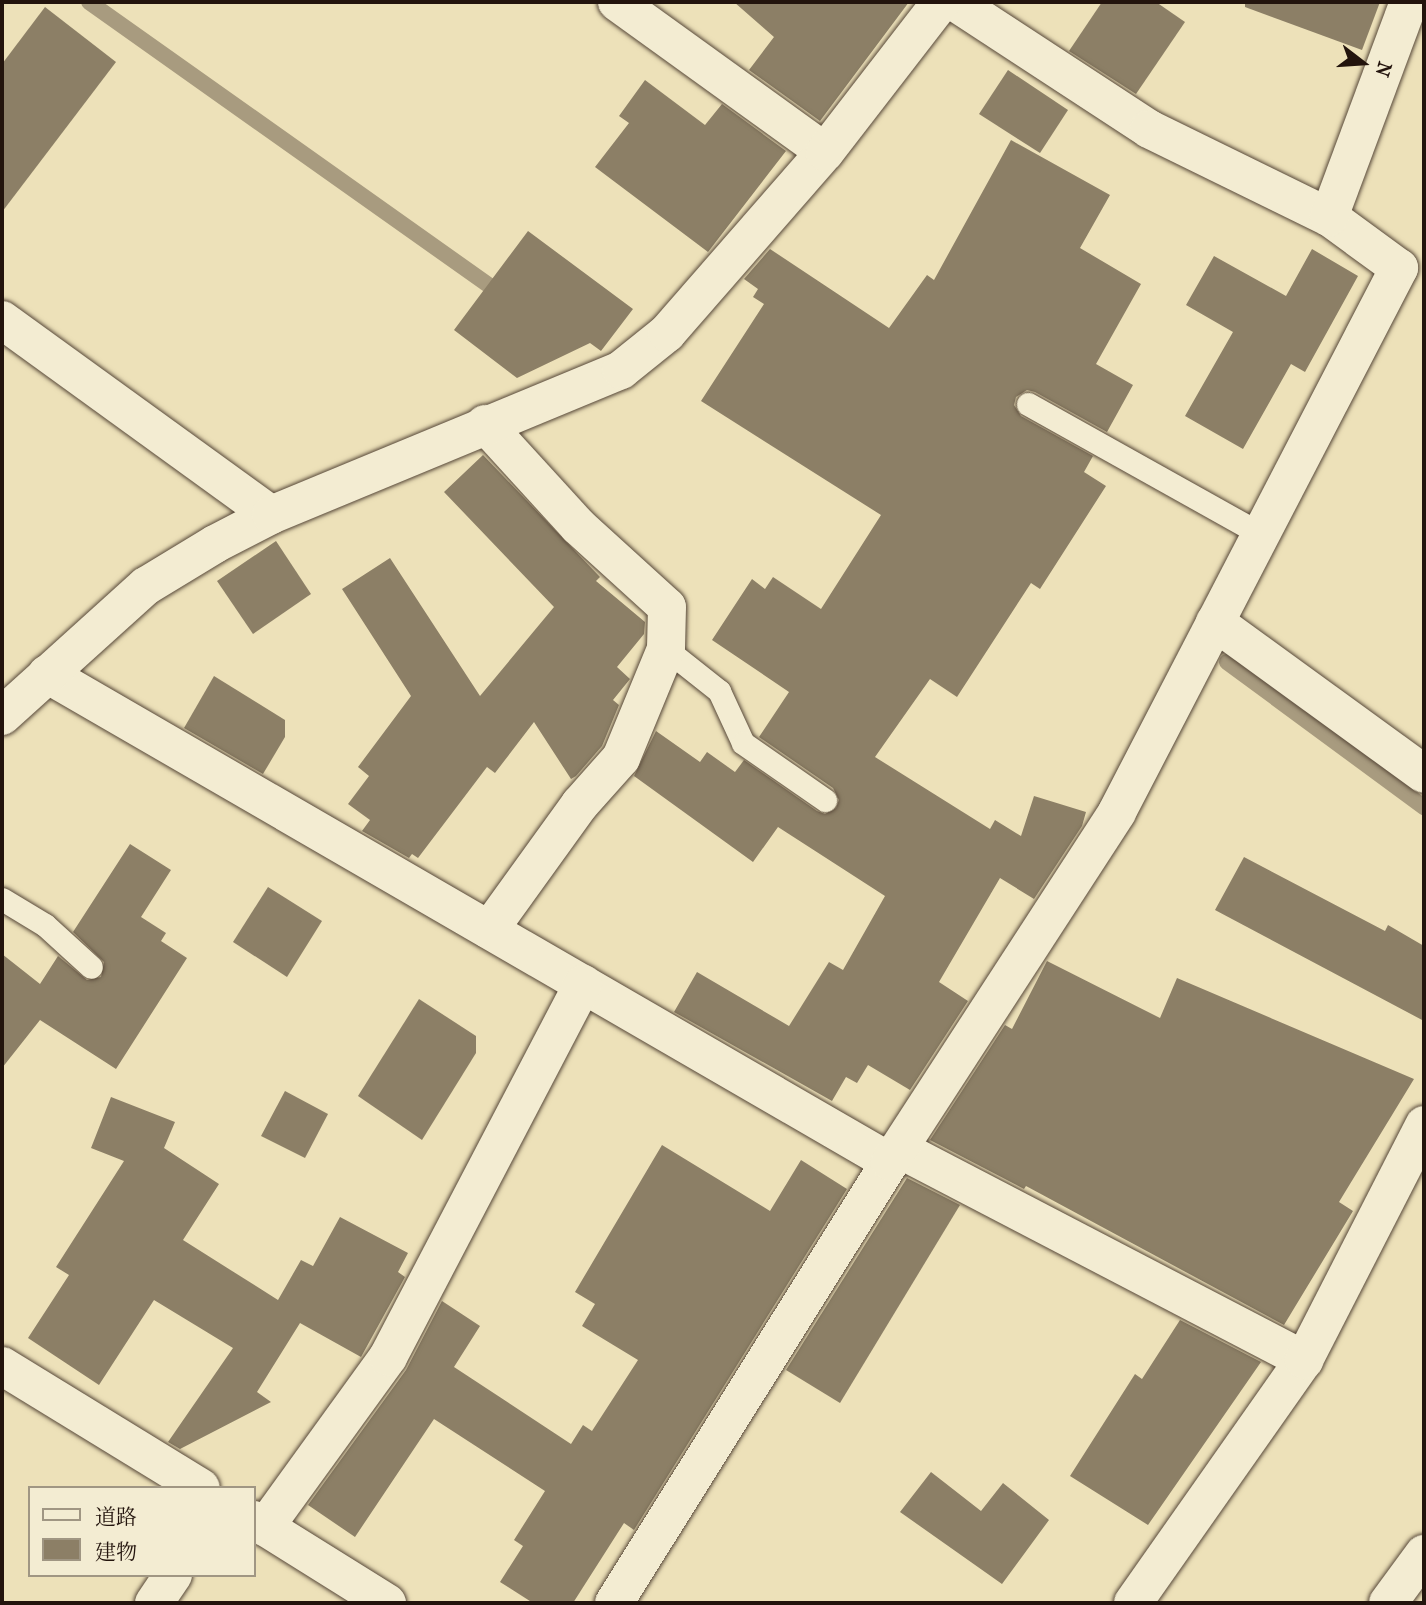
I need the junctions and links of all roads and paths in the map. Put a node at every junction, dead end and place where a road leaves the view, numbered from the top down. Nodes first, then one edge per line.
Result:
1 (617, 2) edge
2 (941, 2) edge
3 (955, 2) edge
4 (1409, 2) edge
5 (825, 152) junction
6 (1329, 218) junction
7 (1412, 277) edge
8 (2, 320) edge
9 (1027, 404) dead end
10 (485, 424) junction
11 (271, 515) junction
12 (1261, 534) junction
13 (1216, 622) junction
14 (666, 649) junction
15 (47, 674) junction
16 (2, 716) edge
17 (1424, 774) edge
18 (825, 800) dead end
19 (2, 899) edge
20 (489, 930) junction
21 (91, 967) dead end
22 (583, 984) junction
23 (1424, 1125) edge
24 (895, 1156) junction
25 (1304, 1360) junction
26 (2, 1366) edge
27 (198, 1486) edge
28 (259, 1524) edge
29 (1424, 1554) edge
30 (172, 1577) edge
31 (154, 1603) edge
32 (387, 1603) edge
33 (614, 1603) edge
34 (1133, 1603) edge
35 (1388, 1603) edge

1 - 5 street
2 - 5 street
3 - 6 street
4 - 6 street
5 - 10 street
6 - 7 street
7 - 12 street
8 - 11 street
9 - 12 lane
10 - 11 street
10 - 14 street
11 - 15 street
12 - 13 street
13 - 17 street
13 - 24 street
14 - 18 lane
14 - 20 street
15 - 16 street
15 - 20 street
19 - 21 lane
20 - 22 street
22 - 24 street
22 - 28 street
23 - 25 street
24 - 25 street
24 - 33 street
25 - 34 street
26 - 27 street
28 - 32 street
29 - 35 street
30 - 31 street

